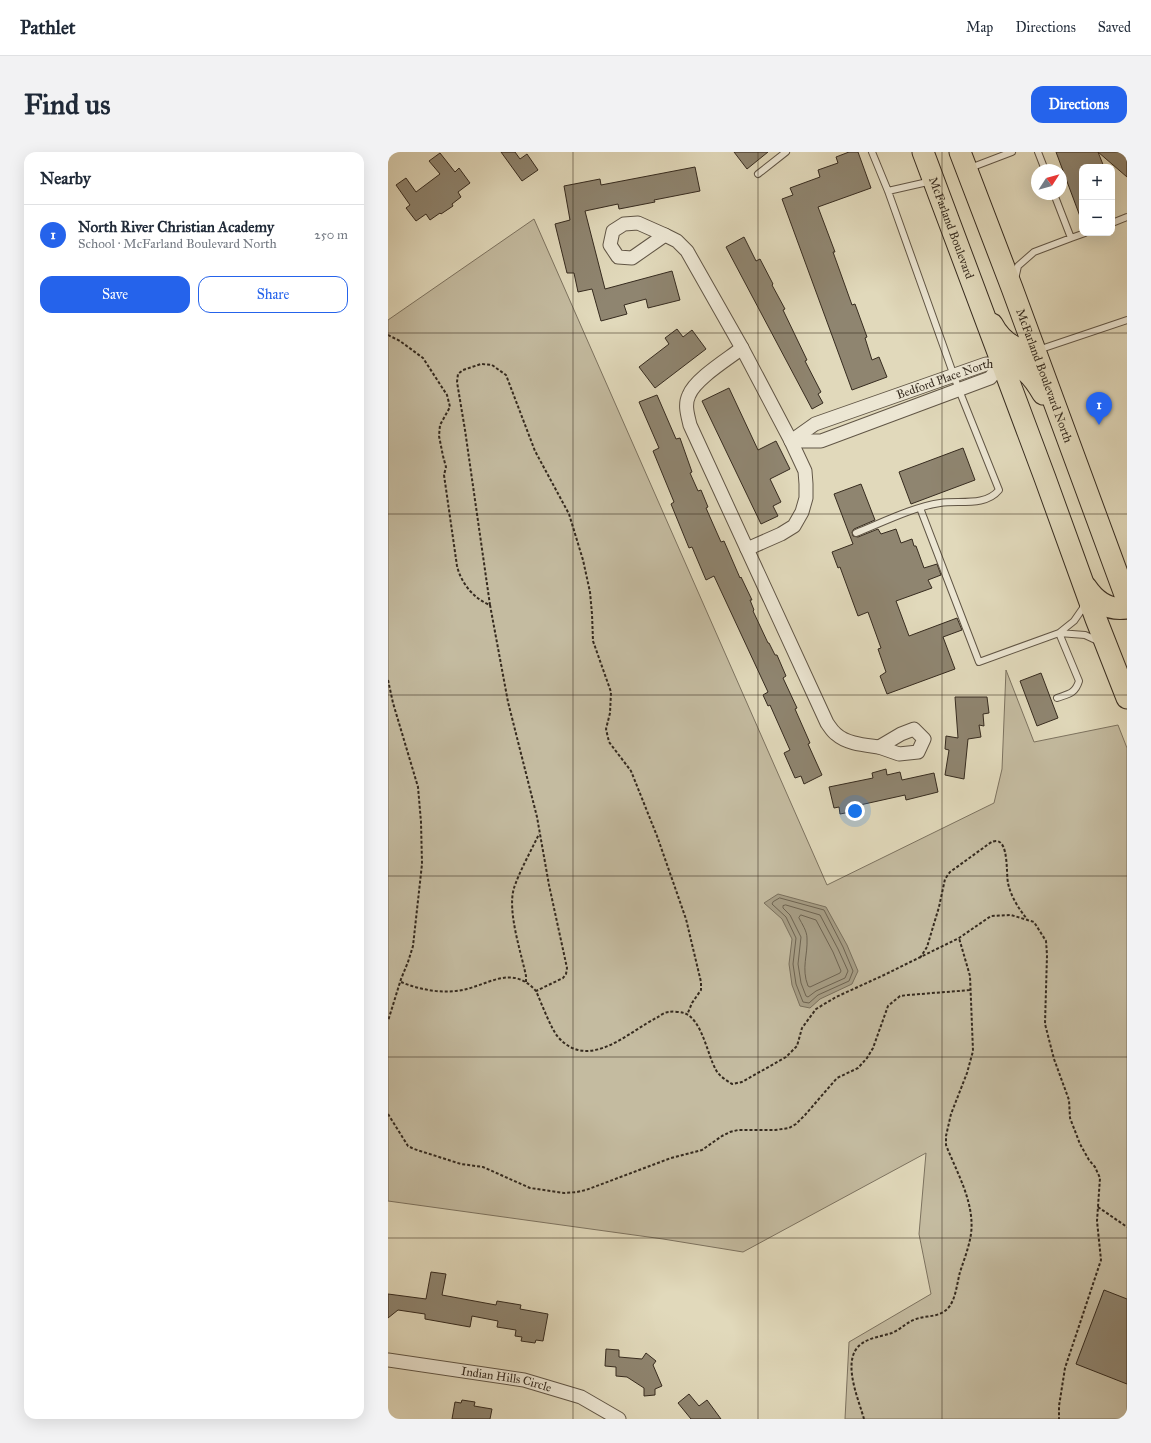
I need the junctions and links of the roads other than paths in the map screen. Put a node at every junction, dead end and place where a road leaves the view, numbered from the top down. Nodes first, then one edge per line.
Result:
1 (786, 152) edge
2 (872, 152) edge
3 (922, 152) edge
4 (1012, 152) edge
5 (1038, 152) edge
6 (963, 161) edge
7 (1043, 164) edge
8 (758, 174) dead end
9 (934, 181) junction
10 (888, 191) junction
11 (1056, 200) edge
12 (1127, 217) edge
13 (1115, 222) edge
14 (665, 235) dead end
15 (1079, 235) edge
16 (1071, 238) junction
17 (1012, 288) junction
18 (980, 305) junction
19 (1127, 320) edge
20 (742, 348) junction
21 (1034, 351) junction
22 (1002, 364) junction
23 (954, 376) junction
24 (959, 390) junction
25 (1062, 425) junction
26 (791, 441) junction
27 (920, 508) junction
28 (856, 532) dead end
29 (747, 549) junction
30 (1082, 580) junction
31 (1127, 600) edge
32 (1127, 608) edge
33 (1059, 633) junction
34 (1106, 645) junction
35 (1057, 698) dead end
36 (1127, 698) edge
37 (879, 747) dead end
38 (388, 1360) edge
39 (619, 1419) edge

1 - 8 lane
2 - 10 lane
3 - 9 highway, McFarland Boulevard
4 - 6 lane
5 - 7 lane
6 - 17 highway, McFarland Boulevard North
9 - 10 lane
9 - 18 highway, McFarland Boulevard
10 - 23 lane
11 - 16 lane
12 - 13 lane
14 - 20 street
15 - 16 lane
16 - 17 lane
17 - 21 highway, McFarland Boulevard North
18 - 21 highway
18 - 22 highway
19 - 21 lane
20 - 26 street
20 - 29 street
21 - 25 highway, McFarland Boulevard North
22 - 23 street, Bedford Place North
22 - 24 street, Bedford Place North
22 - 25 highway
22 - 30 highway
23 - 24 lane
23 - 26 street, Bedford Place North
24 - 26 street, Bedford Place North
24 - 27 lane
25 - 31 highway, McFarland Boulevard North
26 - 29 street
27 - 28 lane
27 - 33 lane
29 - 37 street
30 - 32 highway
30 - 33 lane
30 - 34 highway
33 - 34 lane
33 - 35 lane
34 - 36 highway
38 - 39 street, Indian Hills Circle

